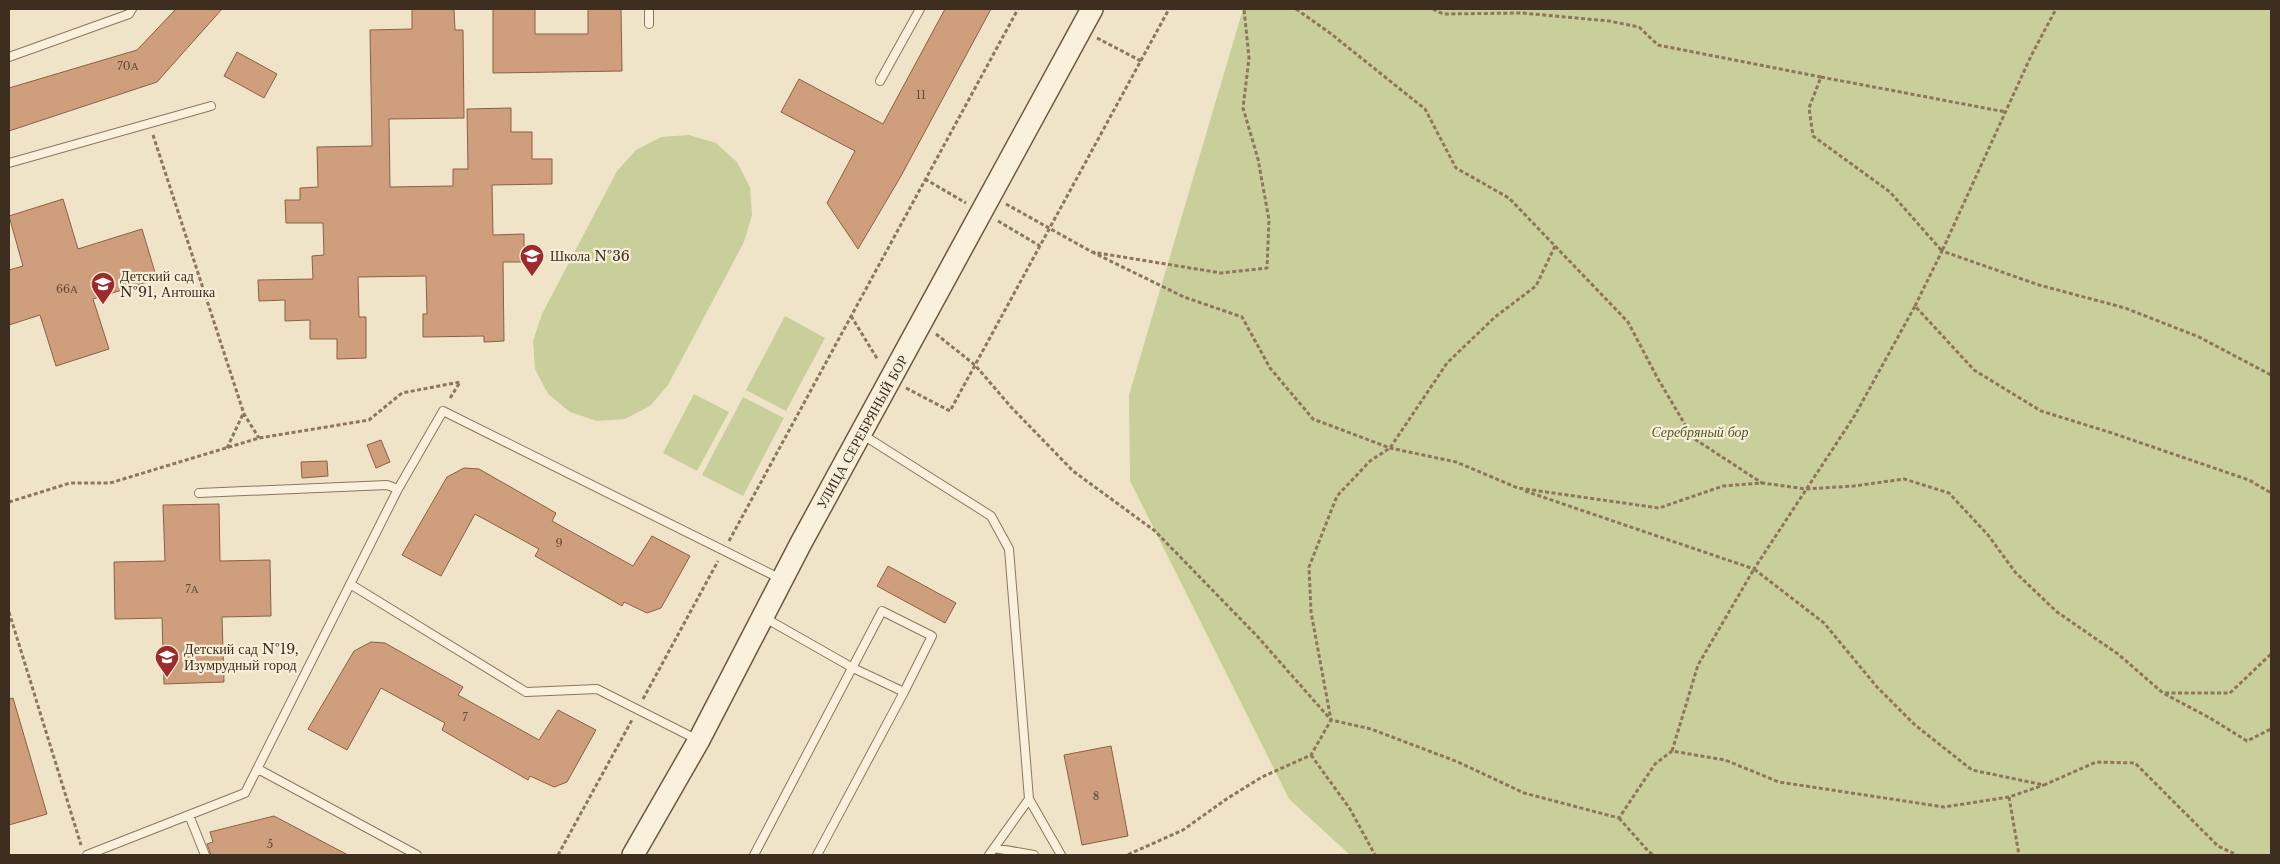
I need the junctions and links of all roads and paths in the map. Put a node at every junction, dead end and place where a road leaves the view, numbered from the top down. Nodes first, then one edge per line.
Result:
1 (132, 9) edge
2 (649, 9) edge
3 (920, 9) edge
4 (1018, 9) edge
5 (1091, 9) edge
6 (1169, 9) edge
7 (1244, 9) edge
8 (1296, 9) edge
9 (1433, 9) edge
10 (2056, 9) edge
11 (649, 24) dead end
12 (1081, 30) junction
13 (9, 57) edge
14 (1141, 61) junction
15 (1820, 77) junction
16 (880, 81) dead end
17 (211, 106) dead end
18 (2006, 112) junction
19 (149, 123) junction
20 (9, 163) edge
21 (991, 196) junction
22 (1049, 229) junction
23 (1555, 246) junction
24 (1942, 251) junction
25 (1092, 252) junction
26 (1915, 306) junction
27 (851, 316) junction
28 (921, 323) junction
29 (975, 365) junction
30 (2271, 375) edge
31 (890, 380) junction
32 (443, 411) junction
33 (244, 414) junction
34 (861, 434) junction
35 (259, 438) junction
36 (227, 448) junction
37 (1390, 448) junction
38 (1763, 483) junction
39 (1518, 488) junction
40 (398, 489) junction
41 (1806, 489) junction
42 (199, 493) dead end
43 (2271, 493) edge
44 (9, 502) edge
45 (724, 551) junction
46 (1754, 569) junction
47 (783, 580) junction
48 (350, 584) junction
49 (9, 612) edge
50 (763, 617) junction
51 (2271, 654) edge
52 (854, 668) junction
53 (904, 692) junction
54 (2163, 693) junction
55 (638, 709) junction
56 (1331, 720) junction
57 (2271, 729) edge
58 (699, 740) junction
59 (1672, 751) junction
60 (1311, 755) junction
61 (258, 769) junction
62 (2044, 785) junction
63 (2008, 797) junction
64 (1028, 799) junction
65 (189, 815) junction
66 (1619, 818) junction
67 (82, 846) dead end
68 (992, 852) edge
69 (87, 855) edge
70 (204, 855) edge
71 (417, 855) edge
72 (558, 855) edge
73 (633, 855) edge
74 (754, 855) edge
75 (817, 855) edge
76 (1034, 855) edge
77 (1060, 855) edge
78 (1127, 855) edge
79 (1375, 855) edge
80 (1654, 855) edge
81 (2019, 855) edge
82 (2237, 855) edge

1 - 13 lane
2 - 11 lane
3 - 16 lane
4 - 27 path
5 - 12 street, УЛИЦА СЕРЕБРЯНЫЙ БОР
6 - 14 path
7 - 25 path
8 - 23 path
9 - 15 path
10 - 18 path
12 - 14 path
12 - 21 street, УЛИЦА СЕРЕБРЯНЫЙ БОР
14 - 22 path
15 - 18 path
15 - 24 path
17 - 19 lane
18 - 24 path
19 - 20 lane
19 - 33 path
21 - 22 path
21 - 28 street, УЛИЦА СЕРЕБРЯНЫЙ БОР
22 - 25 path
22 - 29 path
23 - 37 path
23 - 38 path
24 - 26 path
24 - 30 path
25 - 37 path
26 - 41 path
26 - 43 path
27 - 31 path
27 - 45 path
28 - 29 path
28 - 31 street, УЛИЦА СЕРЕБРЯНЫЙ БОР
29 - 31 path
29 - 56 path
31 - 34 street, УЛИЦА СЕРЕБРЯНЫЙ БОР
32 - 35 path
32 - 40 lane
32 - 45 lane
33 - 35 path
33 - 36 path
34 - 47 street, УЛИЦА СЕРЕБРЯНЫЙ БОР
34 - 64 lane
35 - 36 path
36 - 44 path
37 - 39 path
37 - 56 path
38 - 39 path
38 - 41 path
39 - 46 path
40 - 42 lane
40 - 48 lane
41 - 46 path
41 - 54 path
45 - 47 lane
45 - 55 path
46 - 59 path
46 - 62 path
47 - 50 street, УЛИЦА СЕРЕБРЯНЫЙ БОР
48 - 55 lane
48 - 61 lane
49 - 67 path
50 - 52 lane
50 - 58 street, УЛИЦА СЕРЕБРЯНЫЙ БОР
51 - 54 path
52 - 53 lane
52 - 53 lane
52 - 74 lane
53 - 75 lane
54 - 57 path
55 - 58 lane
55 - 72 path
56 - 60 path
56 - 66 path
58 - 73 street, УЛИЦА СЕРЕБРЯНЫЙ БОР
59 - 63 path
59 - 66 path
60 - 78 path
60 - 79 path
61 - 65 lane
61 - 71 lane
62 - 63 path
62 - 82 path
63 - 81 path
64 - 68 lane
64 - 77 lane
65 - 69 lane
65 - 70 lane
66 - 80 path
68 - 76 lane

